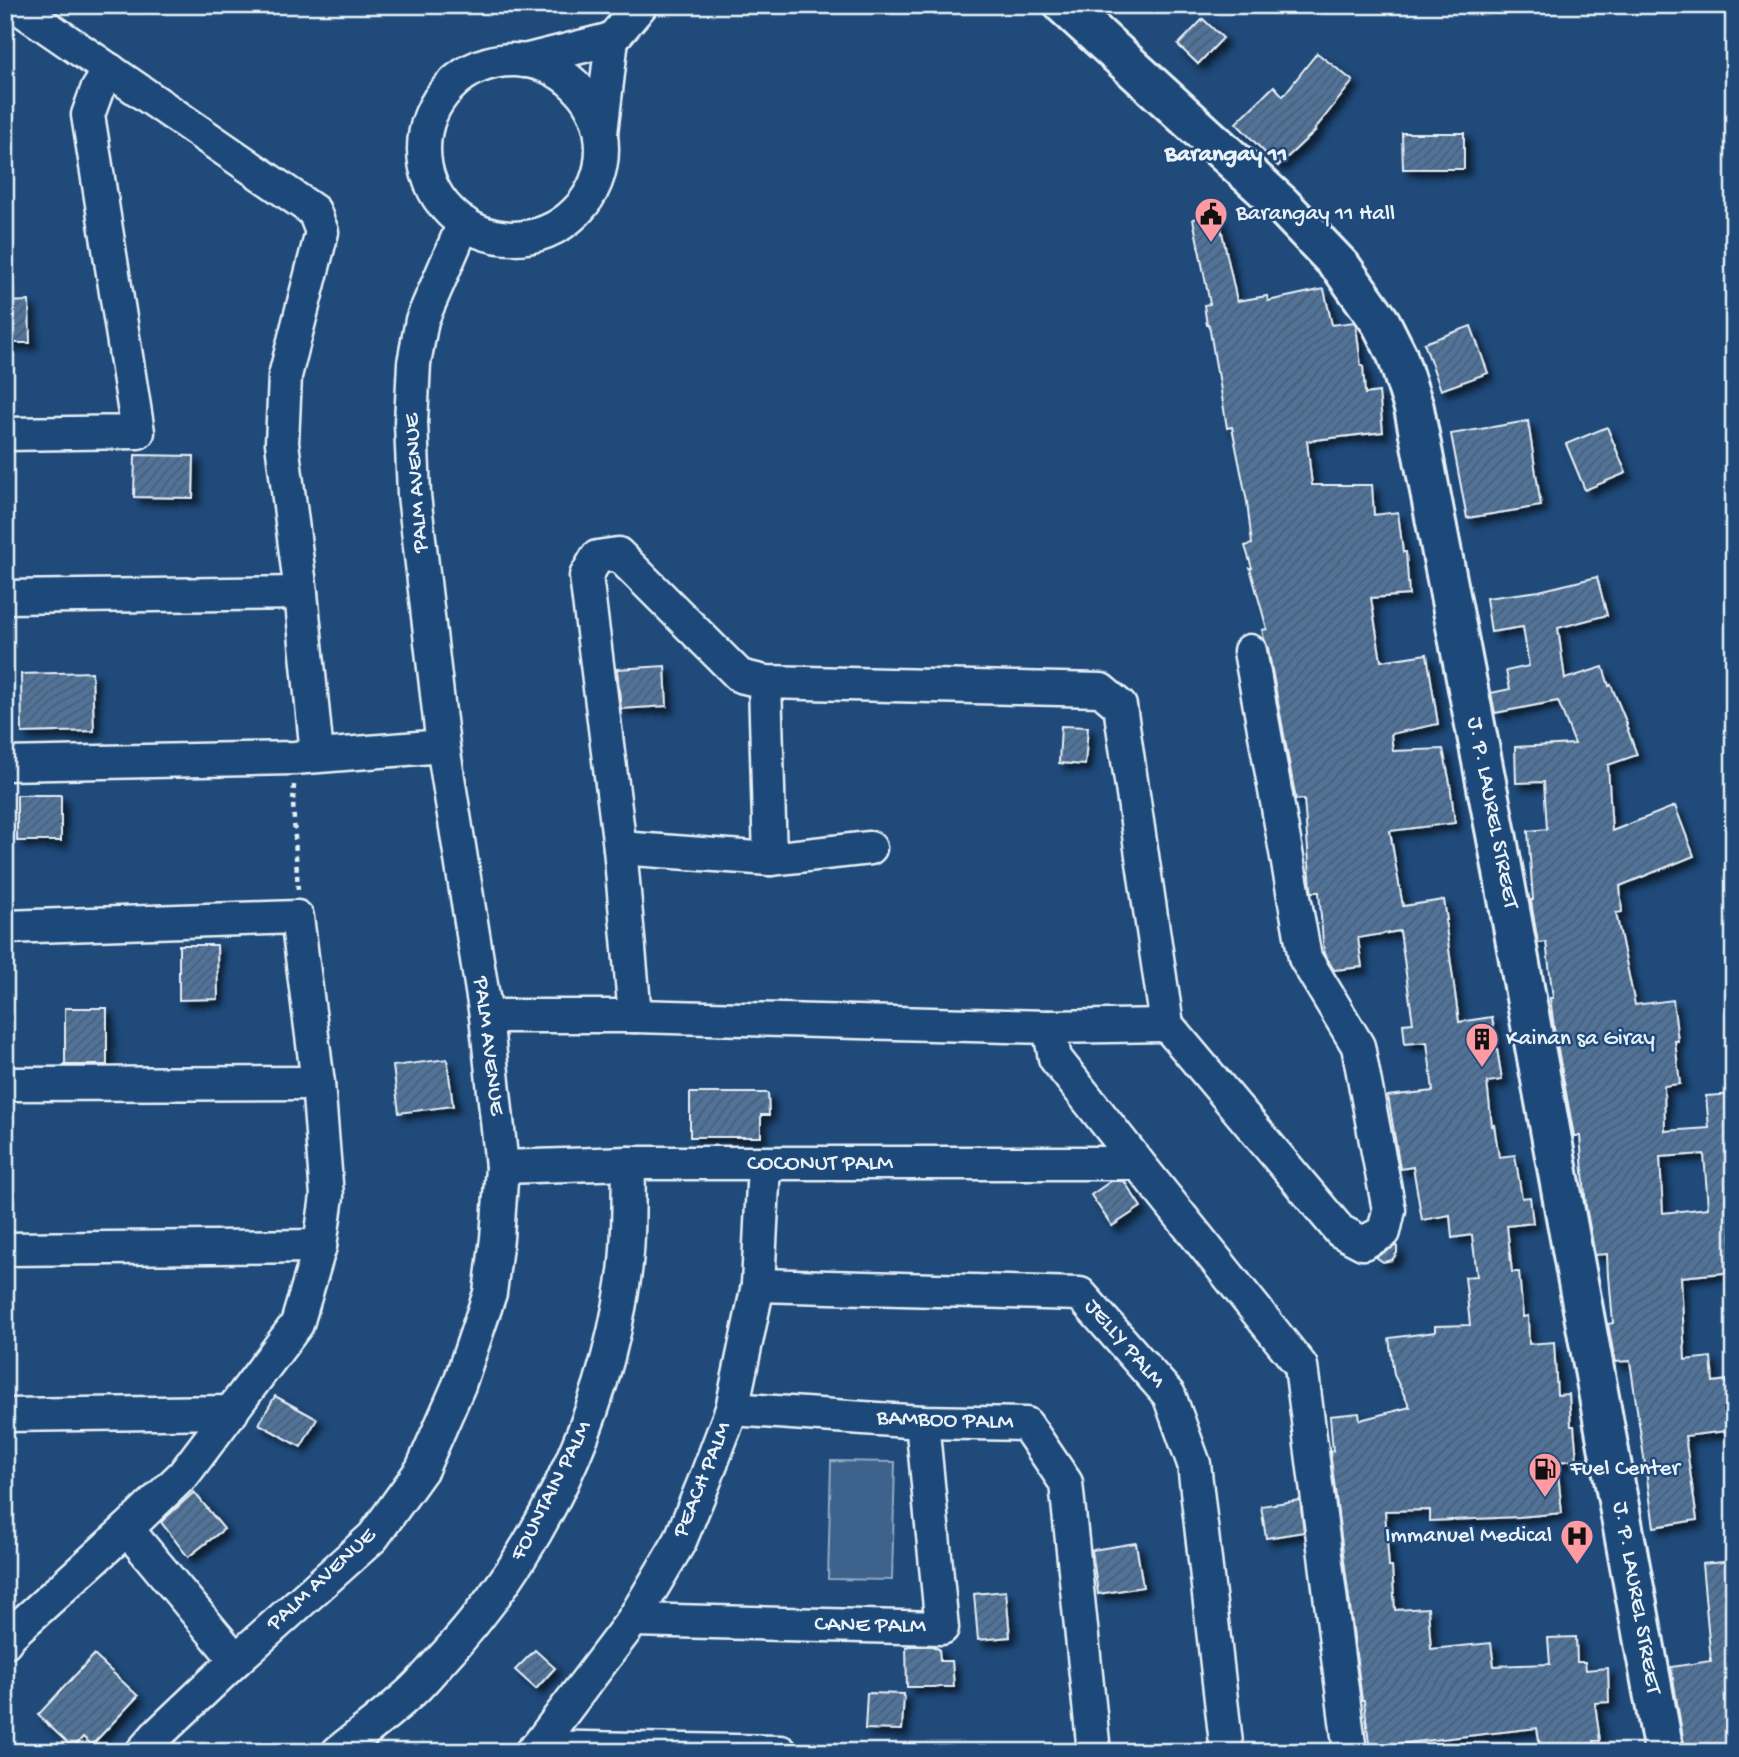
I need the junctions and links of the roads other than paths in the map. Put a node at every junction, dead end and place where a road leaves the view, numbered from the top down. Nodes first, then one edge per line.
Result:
1 (15, 5) edge
2 (640, 5) edge
3 (1064, 5) edge
4 (612, 39) junction
5 (524, 61) junction
6 (110, 70) junction
7 (601, 138) junction
8 (464, 223) junction
9 (5, 434) edge
10 (301, 593) junction
11 (5, 597) edge
12 (1250, 651) dead end
13 (765, 682) junction
14 (443, 746) junction
15 (306, 757) junction
16 (5, 764) edge
17 (620, 848) junction
18 (870, 848) dead end
19 (770, 859) junction
20 (5, 927) edge
21 (486, 1016) junction
22 (635, 1016) junction
23 (1167, 1025) junction
24 (1049, 1027) junction
25 (318, 1083) junction
26 (5, 1084) edge
27 (629, 1163) junction
28 (1138, 1163) junction
29 (764, 1164) junction
30 (502, 1167) junction
31 (320, 1246) junction
32 (5, 1249) edge
33 (758, 1285) junction
34 (732, 1409) junction
35 (232, 1412) junction
36 (5, 1415) edge
37 (922, 1422) junction
38 (127, 1529) junction
39 (633, 1620) junction
40 (7, 1636) edge
41 (236, 1660) junction
42 (157, 1746) edge
43 (534, 1749) edge
44 (338, 1752) edge
45 (781, 1752) edge
46 (1094, 1752) edge
47 (1227, 1752) edge
48 (1350, 1752) edge
49 (1664, 1752) edge

1 - 6 street
2 - 4 street
3 - 49 main road, J. P. LAUREL STREET
4 - 5 street
4 - 7 street
5 - 7 street
5 - 8 street
6 - 9 street
6 - 10 street
7 - 8 street
8 - 14 street, PALM AVENUE
10 - 11 street
10 - 15 street
12 - 23 street
13 - 17 street
13 - 19 street
13 - 23 street
14 - 15 street
14 - 21 street, PALM AVENUE
15 - 16 street
17 - 19 street
17 - 22 street
18 - 19 street
20 - 25 street
21 - 22 street
21 - 30 street, PALM AVENUE
22 - 24 street
23 - 24 street
24 - 28 street
25 - 26 street
25 - 31 street
27 - 29 street, COCONUT PALM
27 - 30 street, COCONUT PALM
27 - 44 street, FOUNTAIN PALM
28 - 29 street, COCONUT PALM
28 - 48 street
29 - 33 street, PEACH PALM
30 - 41 street, PALM AVENUE
31 - 32 street
31 - 35 street
33 - 34 street, PEACH PALM
33 - 47 street, JELLY PALM
34 - 37 street, BAMBOO PALM
34 - 39 street, PEACH PALM
35 - 36 street
35 - 38 street
37 - 39 street, CANE PALM
37 - 46 street, BAMBOO PALM
38 - 40 street
38 - 41 street
39 - 43 street, PEACH PALM
41 - 42 street, PALM AVENUE
43 - 45 street

